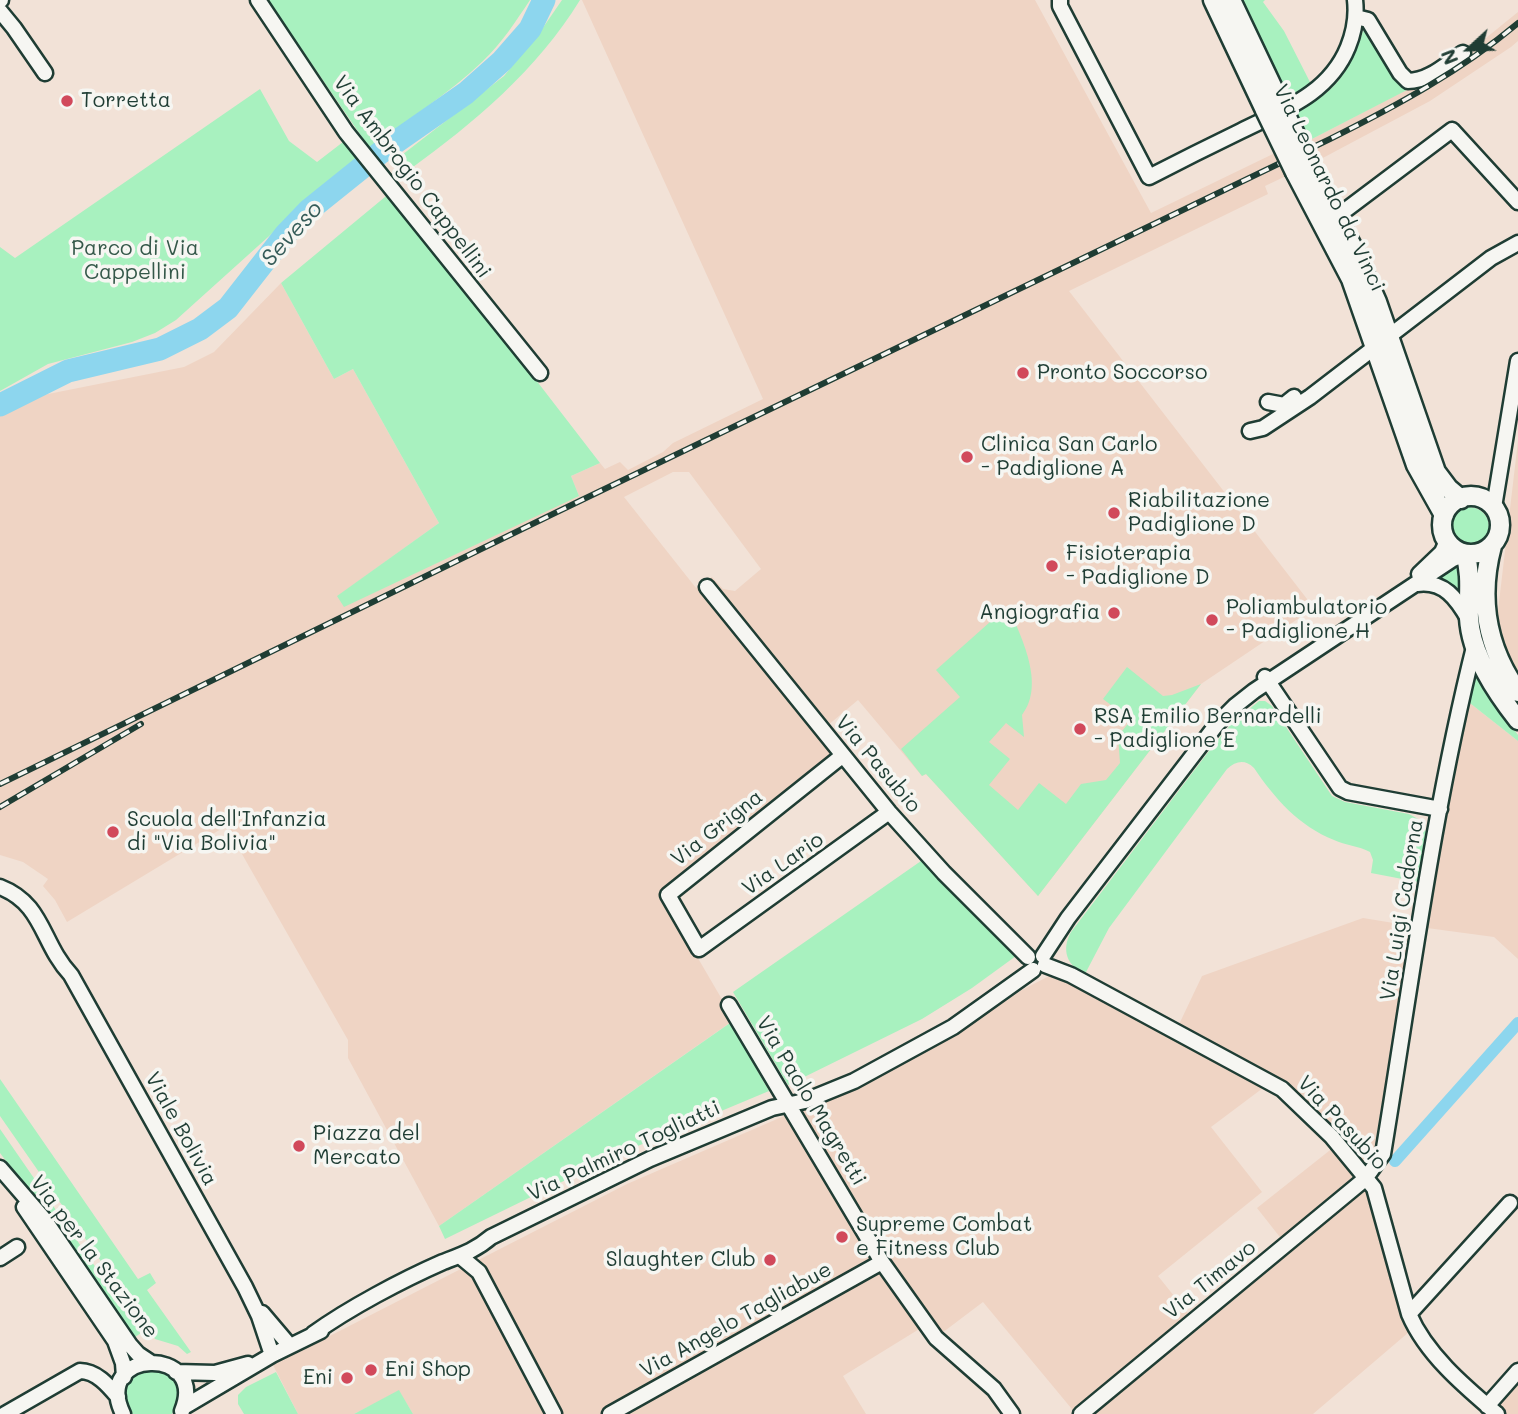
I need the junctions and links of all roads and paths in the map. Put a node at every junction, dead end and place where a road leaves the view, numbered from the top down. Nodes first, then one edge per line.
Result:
1 (258, 0) edge
2 (1060, 0) edge
3 (1213, 0) edge
4 (1231, 0) edge
5 (1355, 0) edge
6 (0, 11) edge
7 (1356, 17) junction
8 (1463, 53) dead end
9 (44, 73) dead end
10 (1268, 111) junction
11 (1518, 202) edge
12 (1348, 209) dead end
13 (1518, 243) edge
14 (1383, 341) junction
15 (1360, 360) junction
16 (1518, 361) edge
17 (540, 373) dead end
18 (1268, 402) dead end
19 (1250, 431) dead end
20 (1461, 499) junction
21 (1494, 507) junction
22 (1444, 515) junction
23 (1447, 541) junction
24 (1492, 546) junction
25 (1465, 554) junction
26 (1415, 585) junction
27 (707, 586) dead end
28 (1469, 620) junction
29 (1475, 643) junction
30 (1266, 679) junction
31 (1518, 692) edge
32 (1518, 720) edge
33 (842, 756) junction
34 (1440, 809) junction
35 (890, 812) junction
36 (0, 887) edge
37 (699, 949) joint
38 (1036, 961) junction
39 (729, 1005) dead end
40 (788, 1104) junction
41 (3, 1172) edge
42 (1366, 1179) junction
43 (1510, 1203) dead end
44 (481, 1246) junction
45 (17, 1247) dead end
46 (461, 1257) junction
47 (0, 1258) edge
48 (882, 1262) junction
49 (480, 1272) junction
50 (254, 1304) junction
51 (1409, 1314) junction
52 (290, 1346) junction
53 (272, 1355) junction
54 (150, 1362) junction
55 (176, 1371) junction
56 (1518, 1371) edge
57 (124, 1377) junction
58 (118, 1397) junction
59 (183, 1410) edge
60 (1492, 1410) edge
61 (5, 1414) edge
62 (123, 1414) edge
63 (554, 1414) edge
64 (610, 1414) edge
65 (1012, 1414) edge
66 (1081, 1414) edge

1 - 17 street, Via Ambrogio Cappellini
2 - 10 street, Via Leonardo da Vinci
3 - 10 main road, Via Leonardo da Vinci
4 - 10 main road, Via Leonardo da Vinci
5 - 7 street
6 - 9 street
7 - 8 street
7 - 10 street
10 - 14 main road, Via Leonardo da Vinci, bridge
11 - 12 street
13 - 14 street
14 - 15 street
14 - 20 main road, Via Leonardo da Vinci
14 - 22 main road, Via Leonardo da Vinci
15 - 18 street
15 - 19 street
16 - 21 street
20 - 21 main road
20 - 22 main road
21 - 24 main road
22 - 23 main road
23 - 25 main road
23 - 30 street
24 - 25 main road
24 - 31 main road
25 - 26 street
25 - 28 main road
26 - 28 street
26 - 30 street
27 - 33 street, Via Pasubio
28 - 29 main road
29 - 32 main road
29 - 34 street, Via Luigi Cadorna
30 - 34 street
30 - 38 street
33 - 35 street, Via Pasubio
33 - 37 street, Via Grigna
34 - 42 street, Via Luigi Cadorna
35 - 37 street, Via Lario
35 - 38 street, Via Pasubio
36 - 50 street, Viale Bolivia
38 - 40 street, Via Palmiro Togliatti
38 - 42 street, Via Pasubio
39 - 40 street, Via Paolo Magretti
40 - 44 street, Via Palmiro Togliatti
40 - 48 street, Via Paolo Magretti
41 - 54 street, Via per la Stazione
41 - 57 street, Via per la Stazione
42 - 51 street, Via Pasubio
42 - 66 street, Via Timavo
43 - 51 street
44 - 46 street, Via Palmiro Togliatti
44 - 49 street
45 - 47 street
46 - 49 street
46 - 52 street, Via Palmiro Togliatti
48 - 64 street, Via Angelo Tagliabue
48 - 65 street, Via Paolo Magretti
49 - 63 street
50 - 52 street, Viale Bolivia
50 - 53 street, Viale Bolivia
51 - 60 street, Via Pasubio
52 - 53 street, Via Palmiro Togliatti
53 - 55 street, Via Palmiro Togliatti
53 - 59 street, Via Palmiro Togliatti
54 - 55 street, Via Palmiro Togliatti
54 - 57 street
55 - 59 street
56 - 60 street
57 - 58 street
58 - 61 street
58 - 62 street

